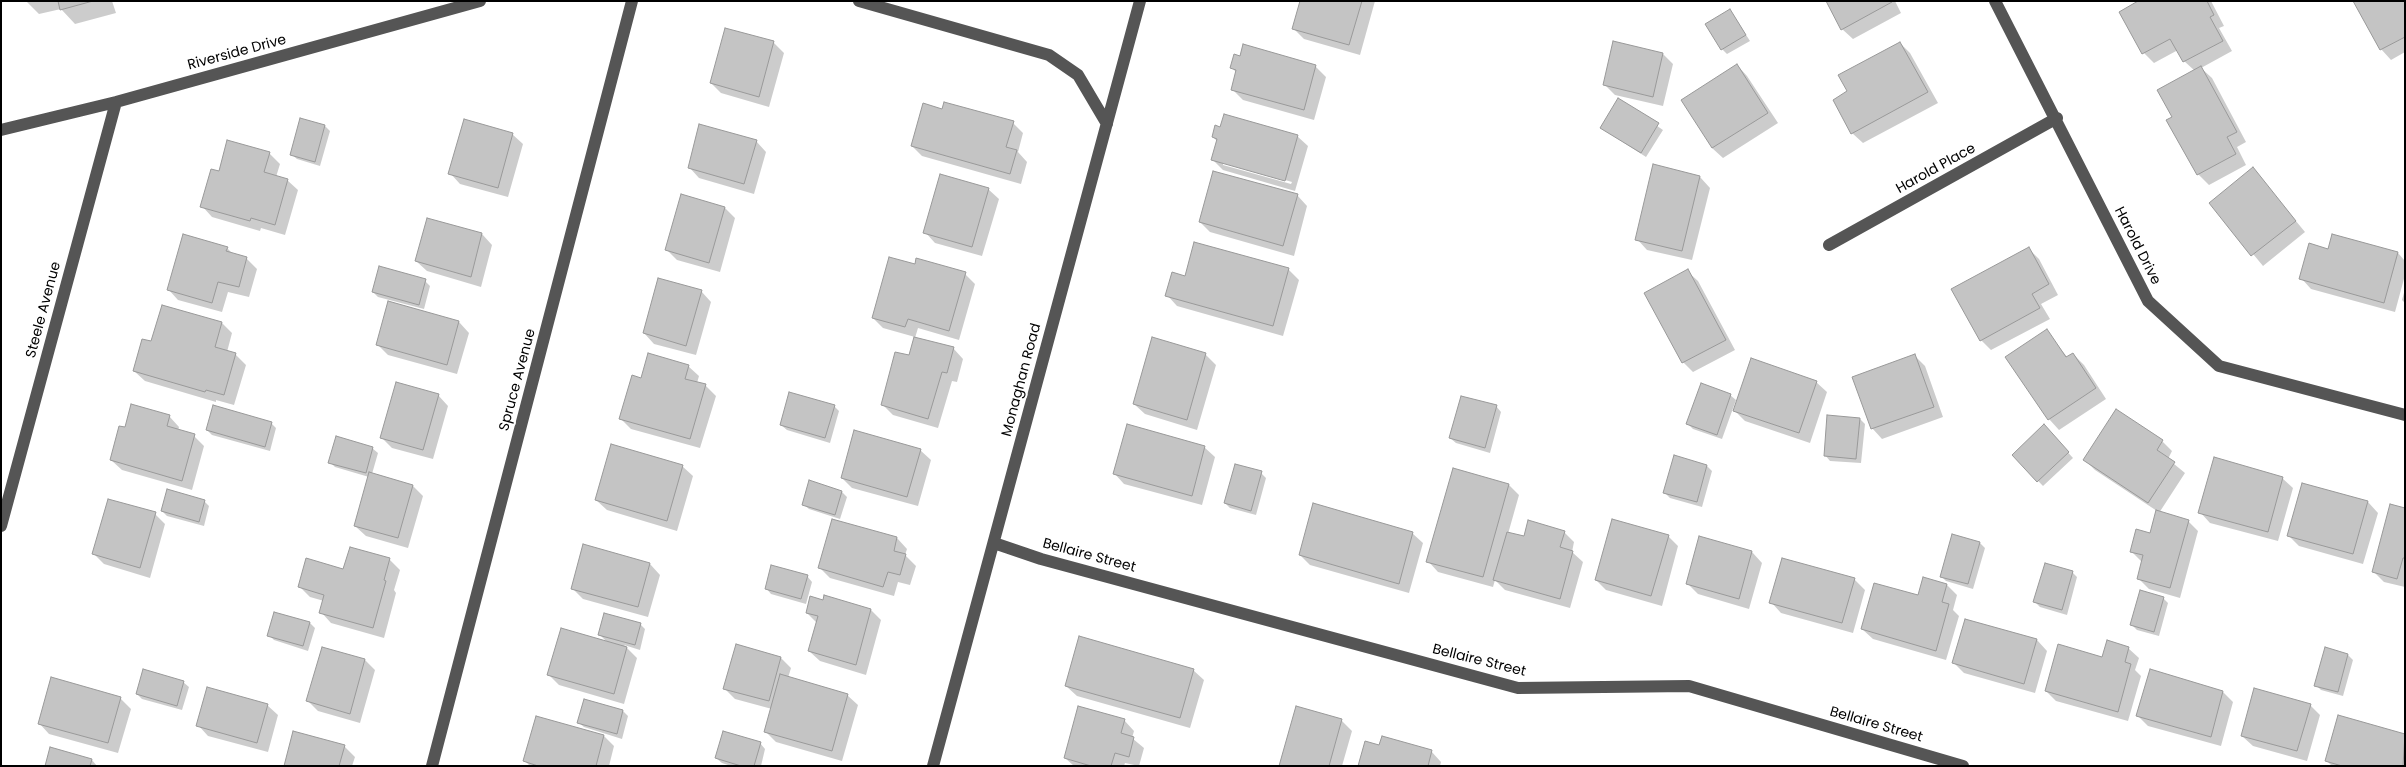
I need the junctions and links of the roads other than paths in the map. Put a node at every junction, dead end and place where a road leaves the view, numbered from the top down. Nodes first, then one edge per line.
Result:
1 (480, 1) edge
2 (632, 1) edge
3 (859, 1) edge
4 (1140, 1) edge
5 (1995, 1) edge
6 (116, 102) junction
7 (2057, 118) junction
8 (1106, 124) junction
9 (1, 130) edge
10 (1829, 245) dead end
11 (2405, 415) edge
12 (1, 526) edge
13 (994, 543) junction
14 (432, 766) edge
15 (933, 766) edge
16 (1963, 766) edge

1 - 6 street, Riverside Drive
2 - 14 street, Spruce Avenue
3 - 8 street
4 - 8 street, Monaghan Road
5 - 7 street, Harold Drive
6 - 9 street, Riverside Drive
6 - 12 street, Steele Avenue
7 - 10 street, Harold Place
7 - 11 street, Harold Drive
8 - 13 street, Monaghan Road
13 - 15 street, Monaghan Road
13 - 16 street, Bellaire Street

